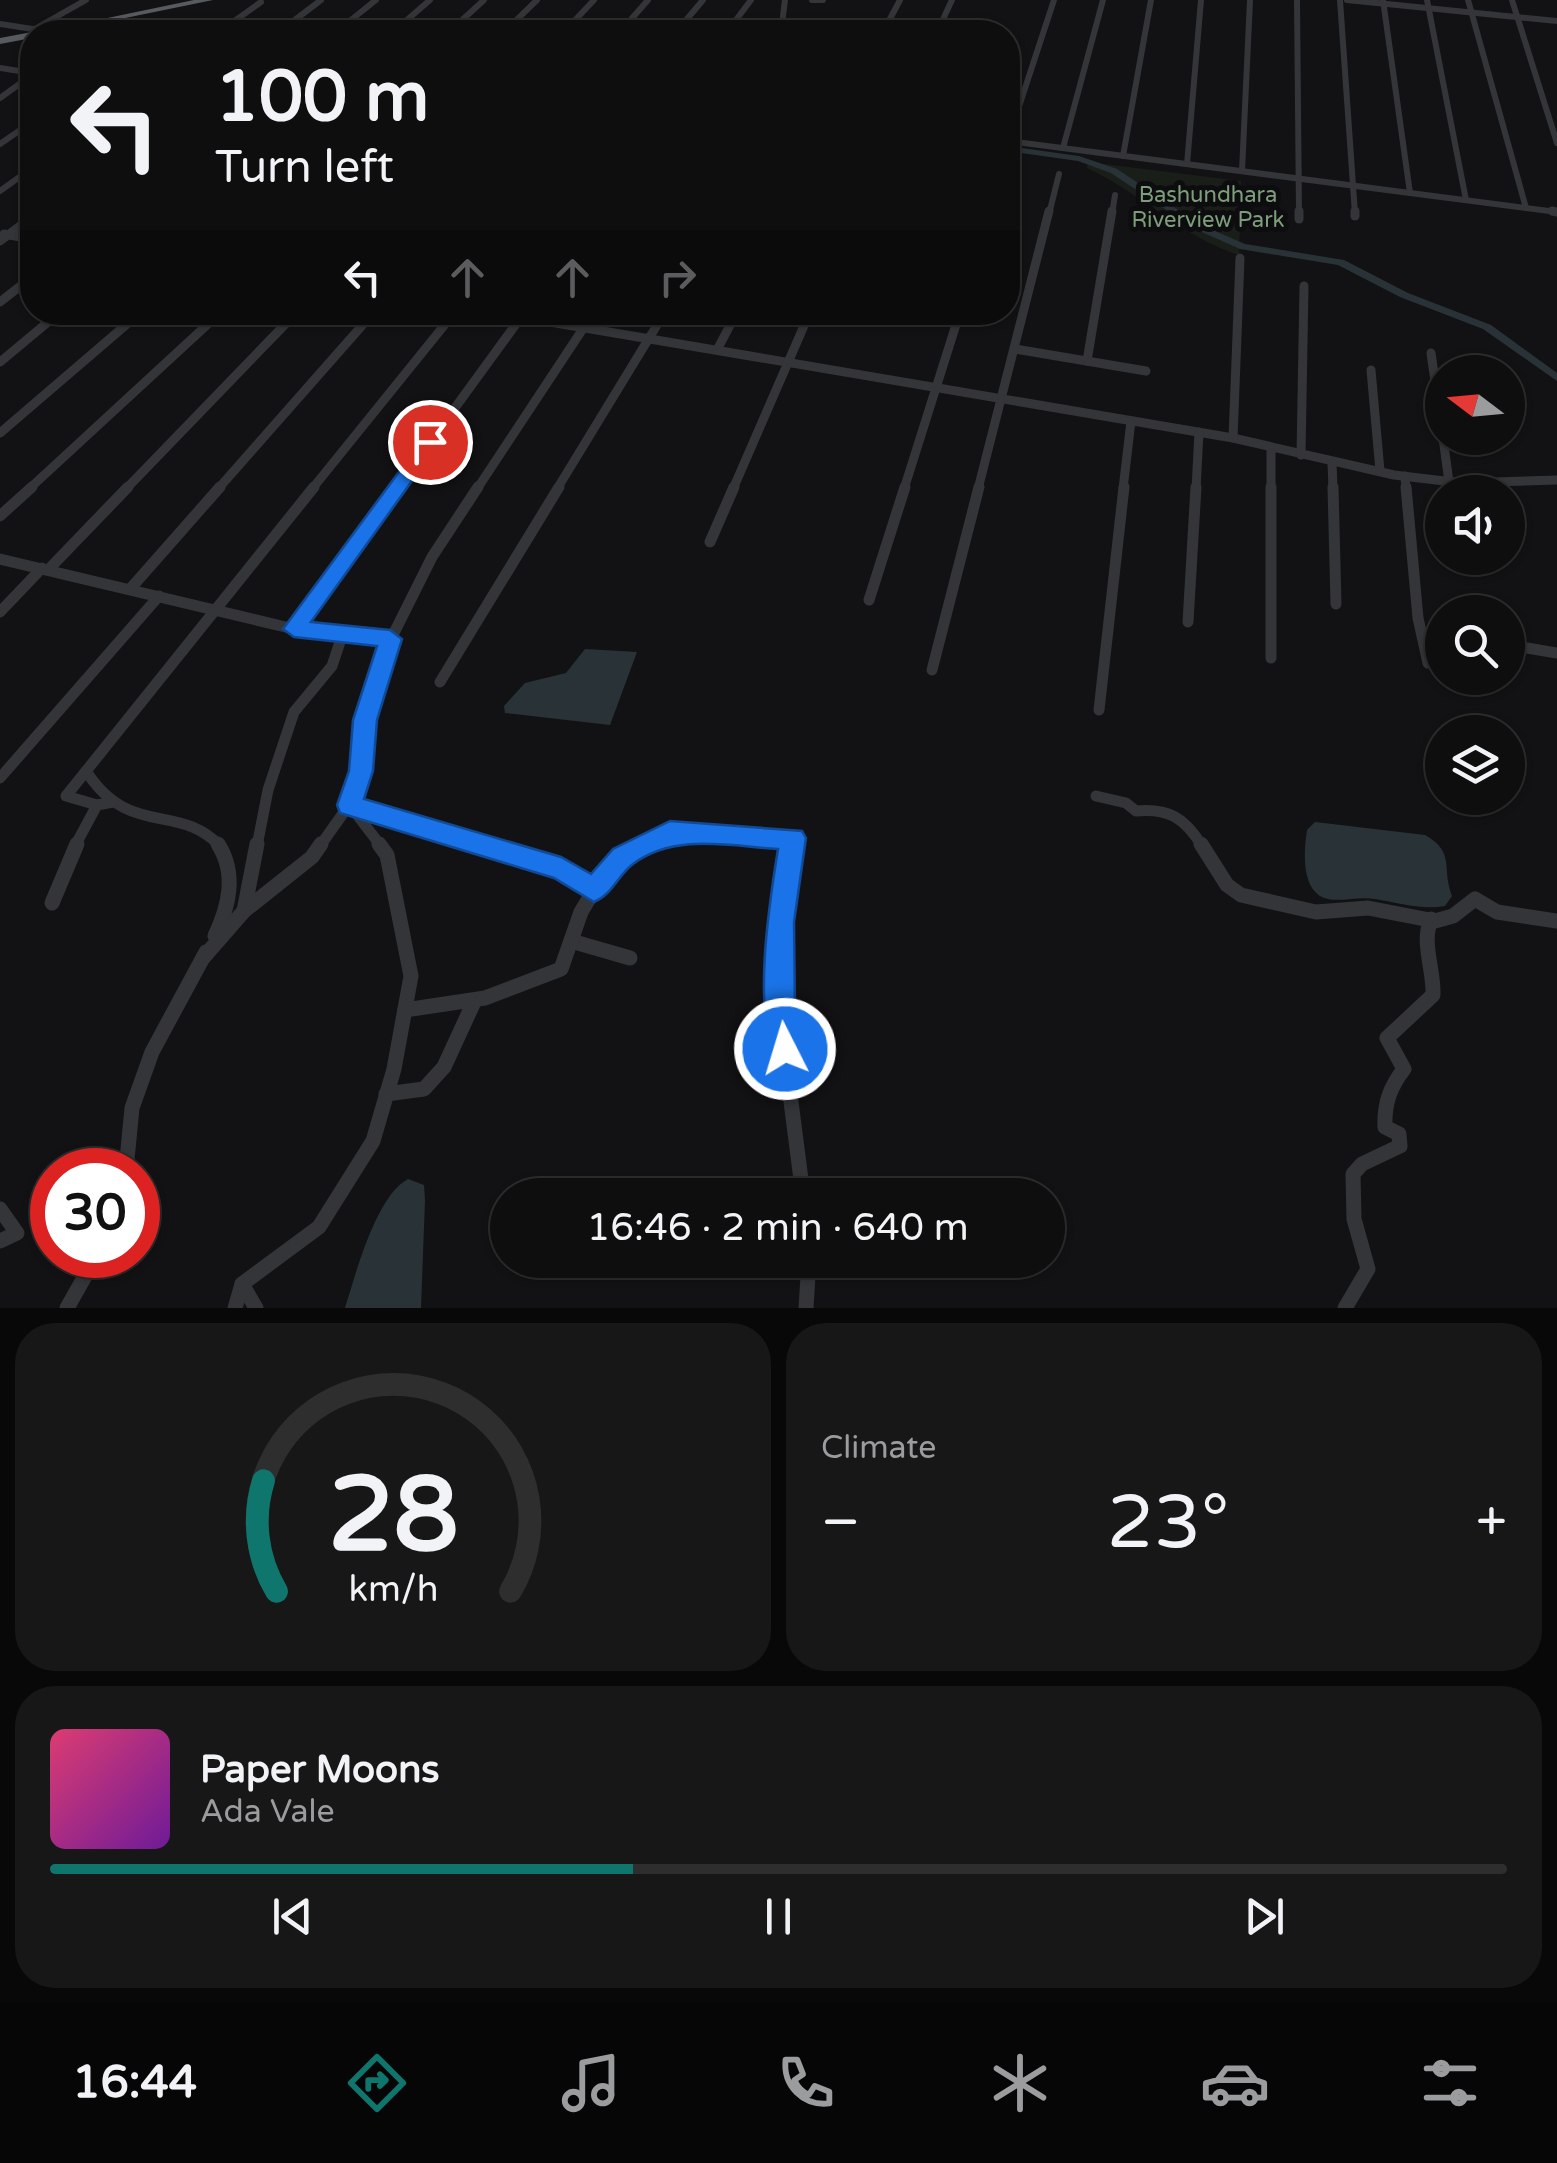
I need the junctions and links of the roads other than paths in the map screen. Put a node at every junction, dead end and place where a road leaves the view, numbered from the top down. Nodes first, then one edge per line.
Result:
1 (86, 0) edge
2 (208, 0) edge
3 (322, 0) edge
4 (376, 0) edge
5 (430, 0) edge
6 (484, 0) edge
7 (536, 0) edge
8 (594, 0) edge
9 (648, 0) edge
10 (703, 0) edge
11 (812, 0) edge
12 (824, 0) edge
13 (1054, 0) edge
14 (1103, 0) edge
15 (1151, 0) edge
16 (1202, 0) edge
17 (1250, 0) edge
18 (1298, 0) edge
19 (1344, 0) edge
20 (1468, 0) edge
21 (1512, 0) edge
22 (181, 2) edge
23 (262, 2) edge
24 (1384, 2) edge
25 (1428, 4) edge
26 (1472, 12) junction
27 (1518, 17) junction
28 (58, 20) edge
29 (98, 20) edge
30 (236, 20) edge
31 (296, 20) edge
32 (351, 20) edge
33 (407, 20) edge
34 (462, 20) edge
35 (516, 20) edge
36 (575, 20) edge
37 (630, 20) edge
38 (686, 20) edge
39 (1557, 21) edge
40 (5, 90) edge
41 (0, 98) edge
42 (1020, 104) edge
43 (1557, 142) edge
44 (1020, 143) edge
45 (1062, 148) junction
46 (1123, 156) junction
47 (1187, 164) junction
48 (1242, 171) junction
49 (1059, 174) dead end
50 (1299, 179) junction
51 (1355, 186) junction
52 (1410, 193) junction
53 (1115, 196) dead end
54 (1466, 200) junction
55 (1526, 208) junction
56 (1557, 212) edge
57 (1355, 216) dead end
58 (1299, 219) dead end
59 (1240, 258) dead end
60 (20, 286) edge
61 (1304, 286) dead end
62 (0, 302) edge
63 (44, 325) edge
64 (126, 325) edge
65 (207, 325) edge
66 (285, 325) edge
67 (363, 325) edge
68 (445, 325) edge
69 (516, 325) edge
70 (570, 325) edge
71 (586, 325) edge
72 (658, 325) edge
73 (730, 325) edge
74 (804, 325) edge
75 (956, 325) edge
76 (584, 328) junction
77 (650, 338) junction
78 (1014, 349) junction
79 (717, 350) junction
80 (1087, 361) junction
81 (0, 362) edge
82 (788, 362) junction
83 (1146, 370) dead end
84 (1371, 370) dead end
85 (936, 388) junction
86 (1002, 398) junction
87 (1131, 420) junction
88 (1200, 432) junction
89 (0, 434) edge
90 (1234, 438) junction
91 (1270, 447) junction
92 (1301, 455) junction
93 (1332, 463) junction
94 (1380, 471) junction
95 (1405, 476) junction
96 (1425, 479) edge
97 (1557, 480) edge
98 (1525, 481) edge
99 (0, 516) edge
100 (710, 542) dead end
101 (0, 559) edge
102 (45, 569) junction
103 (131, 588) junction
104 (159, 596) junction
105 (869, 600) dead end
106 (1336, 604) dead end
107 (214, 611) junction
108 (0, 612) edge
109 (1188, 622) dead end
110 (294, 629) junction
111 (342, 633) junction
112 (390, 639) junction
113 (1527, 648) dead end
114 (1425, 650) edge
115 (1557, 653) edge
116 (1271, 658) dead end
117 (932, 670) dead end
118 (440, 682) dead end
119 (1099, 710) dead end
120 (86, 772) junction
121 (0, 778) edge
122 (1096, 796) dead end
123 (113, 802) junction
124 (97, 805) junction
125 (349, 805) junction
126 (594, 890) junction
127 (52, 903) dead end
128 (244, 911) junction
129 (1431, 919) junction
130 (1557, 921) edge
131 (571, 941) junction
132 (203, 958) junction
133 (630, 958) dead end
134 (473, 1004) junction
135 (405, 1010) junction
136 (386, 1094) junction
137 (128, 1148) edge
138 (802, 1178) edge
139 (0, 1210) edge
140 (0, 1241) edge
141 (84, 1278) edge
142 (808, 1278) edge
143 (242, 1284) junction
144 (67, 1308) edge
145 (235, 1308) edge
146 (256, 1308) edge
147 (806, 1308) edge
148 (1345, 1308) edge

1 - 28 street
2 - 22 highway
3 - 31 street
4 - 32 street
5 - 33 street
6 - 34 street
7 - 35 street
8 - 36 street
9 - 37 street
10 - 38 street
11 - 12 street
13 - 42 street
14 - 45 street
15 - 46 street
16 - 47 street
17 - 48 street
18 - 50 street
19 - 24 street
19 - 51 street
20 - 26 street
21 - 27 street
22 - 29 highway
23 - 30 street
24 - 25 street
24 - 52 street
25 - 26 street
25 - 54 street
26 - 27 street
26 - 55 street
27 - 39 street
27 - 43 street
40 - 41 street
44 - 45 street
45 - 46 street
46 - 47 street
47 - 48 street
48 - 50 street
49 - 78 street
50 - 51 street
50 - 58 street
51 - 52 street
51 - 57 street
52 - 54 street
53 - 80 street
54 - 55 street
55 - 56 street
59 - 90 street
60 - 62 street
61 - 92 street
63 - 81 street
64 - 89 street
65 - 99 street
66 - 102 street
67 - 103 street
68 - 107 street
69 - 110 street
70 - 76 street
71 - 76 street
72 - 77 street
73 - 79 street
74 - 82 street
75 - 85 street
76 - 77 street
76 - 112 street
77 - 79 street
77 - 118 street
78 - 80 street
78 - 86 street
79 - 82 street
80 - 83 street
82 - 85 street
82 - 100 street
84 - 94 street
85 - 86 street
85 - 105 street
86 - 87 street
86 - 117 street
87 - 88 street
87 - 119 street
88 - 90 street
88 - 109 street
90 - 91 street
91 - 92 street
91 - 116 street
92 - 93 street
93 - 94 street
93 - 106 street
94 - 95 street
95 - 96 street
95 - 114 street
97 - 98 street
101 - 102 street
102 - 103 street
102 - 108 street
103 - 104 street
104 - 107 street
104 - 121 street
107 - 110 street
107 - 120 street
110 - 111 street
111 - 112 street
111 - 128 street
112 - 125 street
113 - 115 street
120 - 123 street
120 - 124 street
122 - 129 street
123 - 124 street
123 - 132 street
124 - 127 street
125 - 126 street
125 - 128 street
125 - 135 street
126 - 131 street
126 - 138 street
128 - 132 street
129 - 130 street
129 - 148 street
131 - 133 street
131 - 134 street
132 - 137 street
134 - 135 street
134 - 136 street
135 - 136 street
136 - 143 street
139 - 140 street
141 - 144 street
142 - 147 street
143 - 145 street
143 - 146 street

